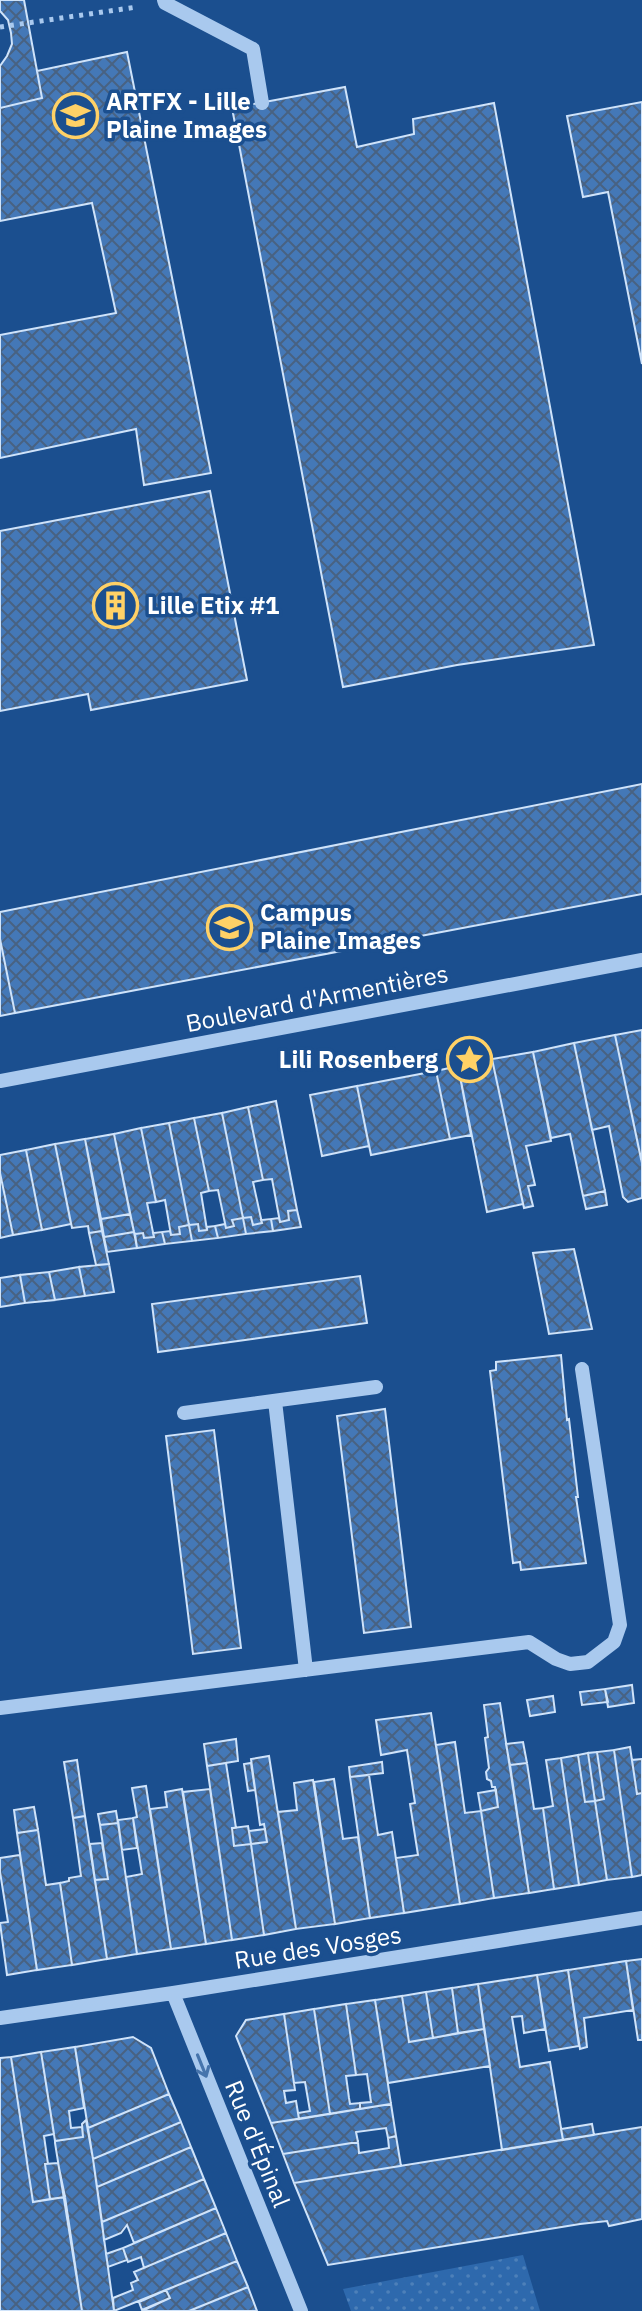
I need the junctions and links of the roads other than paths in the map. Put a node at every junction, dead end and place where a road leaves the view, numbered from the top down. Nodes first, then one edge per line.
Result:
1 (165, 2) edge
2 (262, 103) dead end
3 (642, 960) edge
4 (0, 1081) edge
5 (582, 1369) dead end
6 (376, 1387) dead end
7 (275, 1401) junction
8 (184, 1413) dead end
9 (306, 1670) junction
10 (0, 1708) edge
11 (642, 1918) edge
12 (173, 1993) junction
13 (0, 2018) edge
14 (301, 2311) edge

1 - 2 street
3 - 4 street, Boulevard d'Armentières
5 - 9 street
6 - 7 street
7 - 8 street
7 - 9 street
9 - 10 street
11 - 12 street, Rue des Vosges
12 - 13 street, Rue des Vosges
12 -> 14 street, Rue d'Épinal

